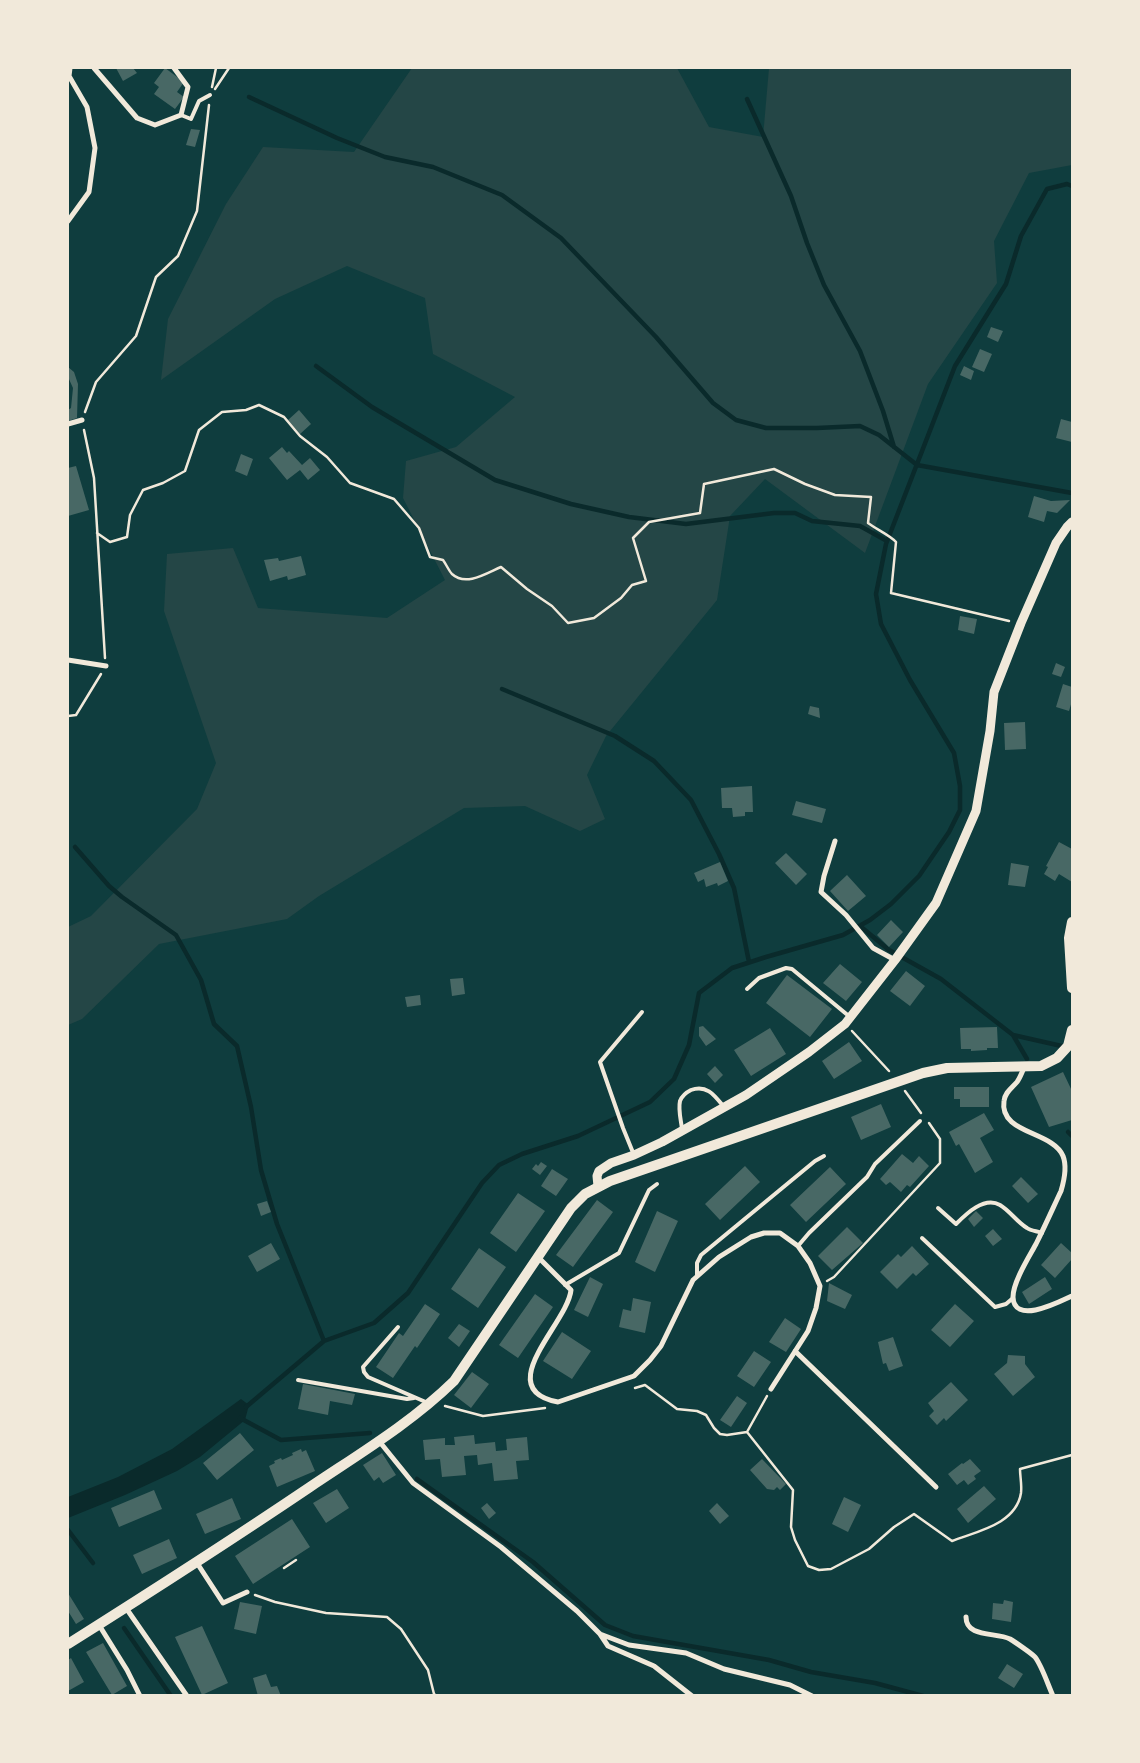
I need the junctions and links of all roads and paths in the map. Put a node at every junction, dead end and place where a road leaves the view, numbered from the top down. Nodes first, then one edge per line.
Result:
1 (70, 68) edge
2 (94, 68) edge
3 (174, 68) edge
4 (216, 68) edge
5 (229, 68) edge
6 (210, 94) junction
7 (181, 115) junction
8 (68, 221) edge
9 (82, 420) junction
10 (68, 424) edge
11 (1072, 522) edge
12 (97, 533) junction
13 (1020, 624) junction
14 (68, 660) edge
15 (106, 666) junction
16 (68, 716) edge
17 (835, 841) dead end
18 (1072, 922) edge
19 (895, 960) junction
20 (1072, 988) edge
21 (747, 989) dead end
22 (642, 1012) dead end
23 (850, 1016) junction
24 (1072, 1030) edge
25 (1024, 1068) junction
26 (724, 1107) junction
27 (920, 1121) dead end
28 (682, 1131) junction
29 (634, 1155) junction
30 (824, 1156) dead end
31 (657, 1184) dead end
32 (598, 1186) junction
33 (938, 1208) dead end
34 (1042, 1233) junction
35 (922, 1238) dead end
36 (798, 1246) junction
37 (538, 1257) junction
38 (697, 1276) junction
39 (565, 1285) junction
40 (1072, 1296) edge
41 (1013, 1298) junction
42 (398, 1327) dead end
43 (795, 1351) junction
44 (298, 1380) dead end
45 (628, 1389) dead end
46 (770, 1389) joint
47 (416, 1398) junction
48 (431, 1403) junction
49 (546, 1408) dead end
50 (747, 1432) junction
51 (379, 1441) junction
52 (1072, 1455) edge
53 (936, 1487) dead end
54 (296, 1560) dead end
55 (197, 1563) junction
56 (284, 1568) dead end
57 (247, 1592) joint
58 (126, 1608) junction
59 (966, 1617) dead end
60 (99, 1625) junction
61 (600, 1634) junction
62 (68, 1644) edge
63 (140, 1696) edge
64 (187, 1696) edge
65 (436, 1696) edge
66 (692, 1696) edge
67 (812, 1696) edge
68 (1053, 1696) edge

1 - 8 street
2 - 7 street
3 - 7 street
4 - 6 path
5 - 6 path
6 - 7 lane
6 - 9 path
9 - 10 street
9 - 12 path
11 - 13 street
12 - 13 path
12 - 15 path
13 - 19 street
14 - 15 street
15 - 16 path
17 - 19 street
18 - 20 main road
19 - 23 street
21 - 23 lane
22 - 29 lane
23 - 26 street
24 - 25 main road
25 - 32 main road
25 - 34 street
26 - 28 street
26 - 28 lane
27 - 36 lane
28 - 29 street
29 - 32 street
30 - 38 lane
31 - 39 lane
32 - 37 main road
33 - 34 lane
34 - 41 street
35 - 41 lane
36 - 38 street
36 - 43 street
37 - 39 street
37 - 48 main road
38 - 39 street
40 - 41 street
42 - 47 lane
43 - 46 street
43 - 53 street
44 - 47 lane
45 - 50 path
46 - 50 path
47 - 48 lane
48 - 49 path
48 - 51 main road
50 - 52 path
51 - 55 main road
51 - 61 street
54 - 56 path
55 - 57 street
55 - 58 main road
57 - 65 path
58 - 60 main road
58 - 64 street
59 - 68 street
60 - 62 main road
60 - 63 street
61 - 66 street
61 - 67 street

